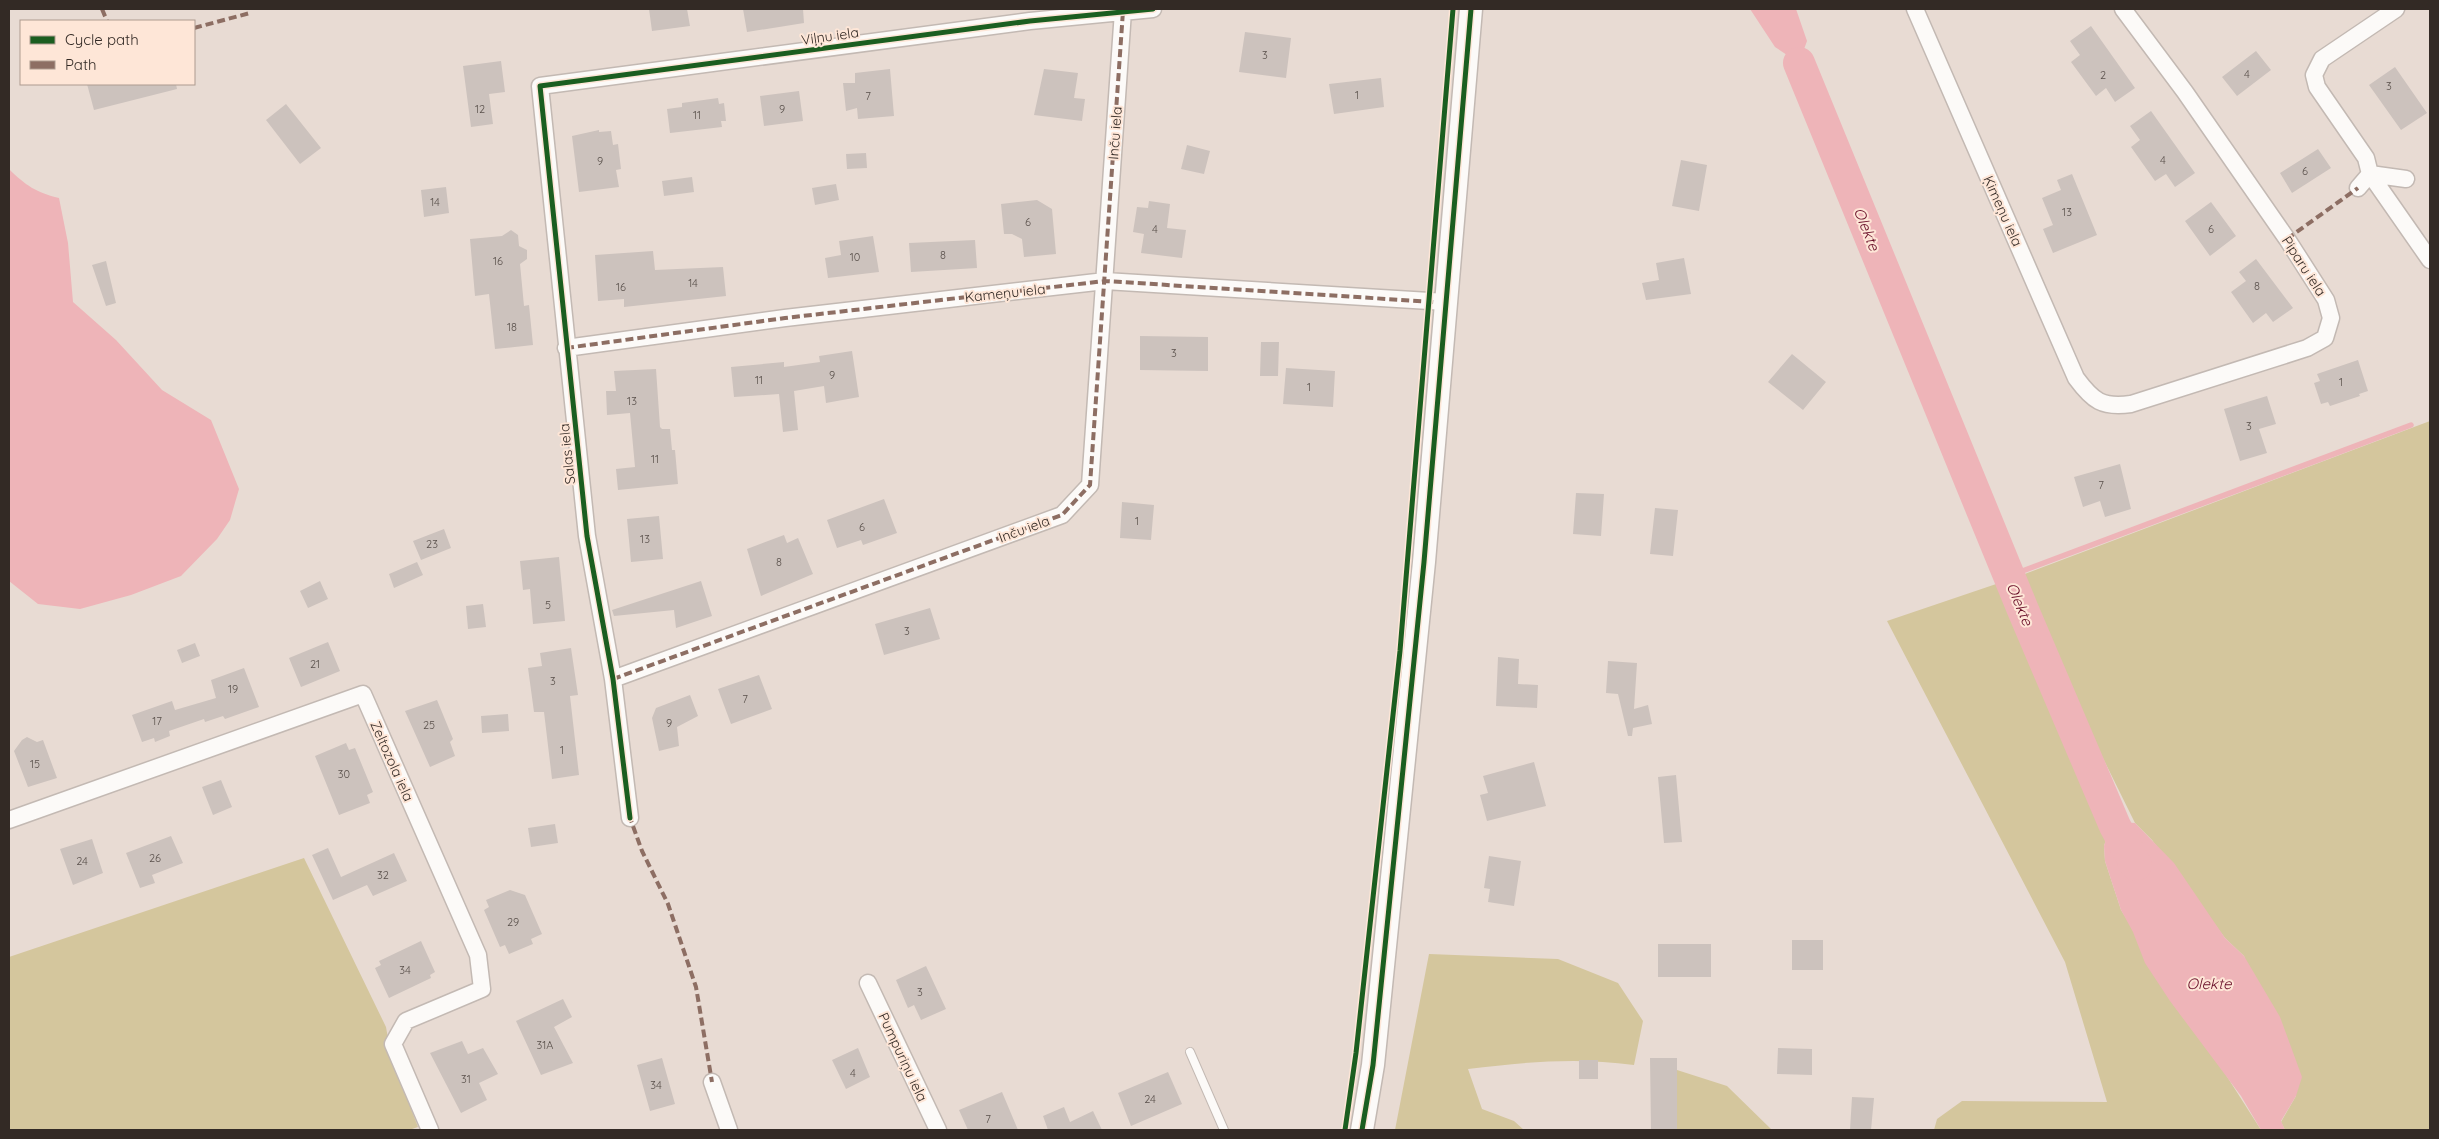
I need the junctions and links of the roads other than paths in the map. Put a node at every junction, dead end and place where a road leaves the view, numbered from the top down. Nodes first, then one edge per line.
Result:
1 (1153, 9) edge
2 (1471, 9) edge
3 (1916, 9) edge
4 (2122, 9) edge
5 (2396, 9) edge
6 (1124, 12) junction
7 (540, 86) joint
8 (2370, 174) junction
9 (2406, 179) dead end
10 (2358, 188) dead end
11 (2430, 260) edge
12 (1106, 281) junction
13 (1446, 302) junction
14 (566, 348) junction
15 (2103, 404) joint
16 (613, 679) junction
17 (630, 818) dead end
18 (9, 820) edge
19 (868, 983) dead end
20 (1190, 1052) dead end
21 (712, 1082) dead end
22 (430, 1130) edge
23 (729, 1130) edge
24 (938, 1130) edge
25 (1224, 1130) edge
26 (1362, 1130) edge

1 - 6 street, Viļņu iela
2 - 13 main road
3 - 15 street, Ķimeņu iela
4 - 15 street, Piparu iela
5 - 8 street
6 - 7 street, Viļņu iela
6 - 12 street, Inču iela
7 - 14 street, Salas iela
8 - 9 street
8 - 10 street
8 - 11 street
12 - 13 street, Kameņu iela
12 - 14 street, Kameņu iela
12 - 16 street, Inču iela
13 - 26 main road
14 - 16 street, Salas iela
16 - 17 street, Salas iela
18 - 22 street, Zeltozola iela
19 - 24 street, Pumpuriņu iela
20 - 25 lane
21 - 23 street

